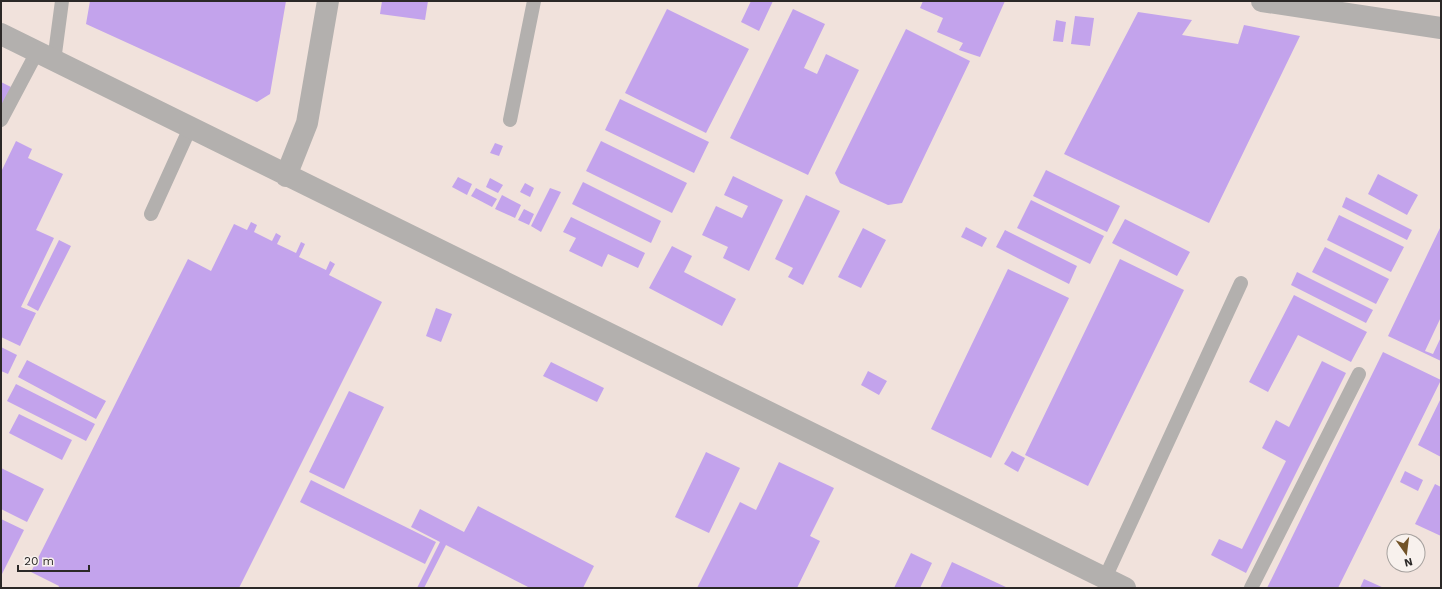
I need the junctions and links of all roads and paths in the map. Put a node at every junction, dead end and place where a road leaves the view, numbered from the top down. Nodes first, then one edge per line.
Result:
1 (62, 1) edge
2 (328, 1) edge
3 (534, 1) edge
4 (1262, 1) edge
5 (1441, 28) edge
6 (1, 34) edge
7 (45, 56) junction
8 (1, 120) edge
9 (510, 120) dead end
10 (190, 128) junction
11 (286, 176) junction
12 (150, 214) dead end
13 (1241, 283) dead end
14 (1359, 374) dead end
15 (1105, 578) junction
16 (1125, 588) edge
17 (1251, 588) edge

1 - 7 lane
2 - 11 street
3 - 9 lane
4 - 5 street
6 - 7 street
7 - 8 lane
7 - 10 street
10 - 11 street
10 - 12 lane
11 - 15 street
13 - 15 lane
14 - 17 lane
15 - 16 street

